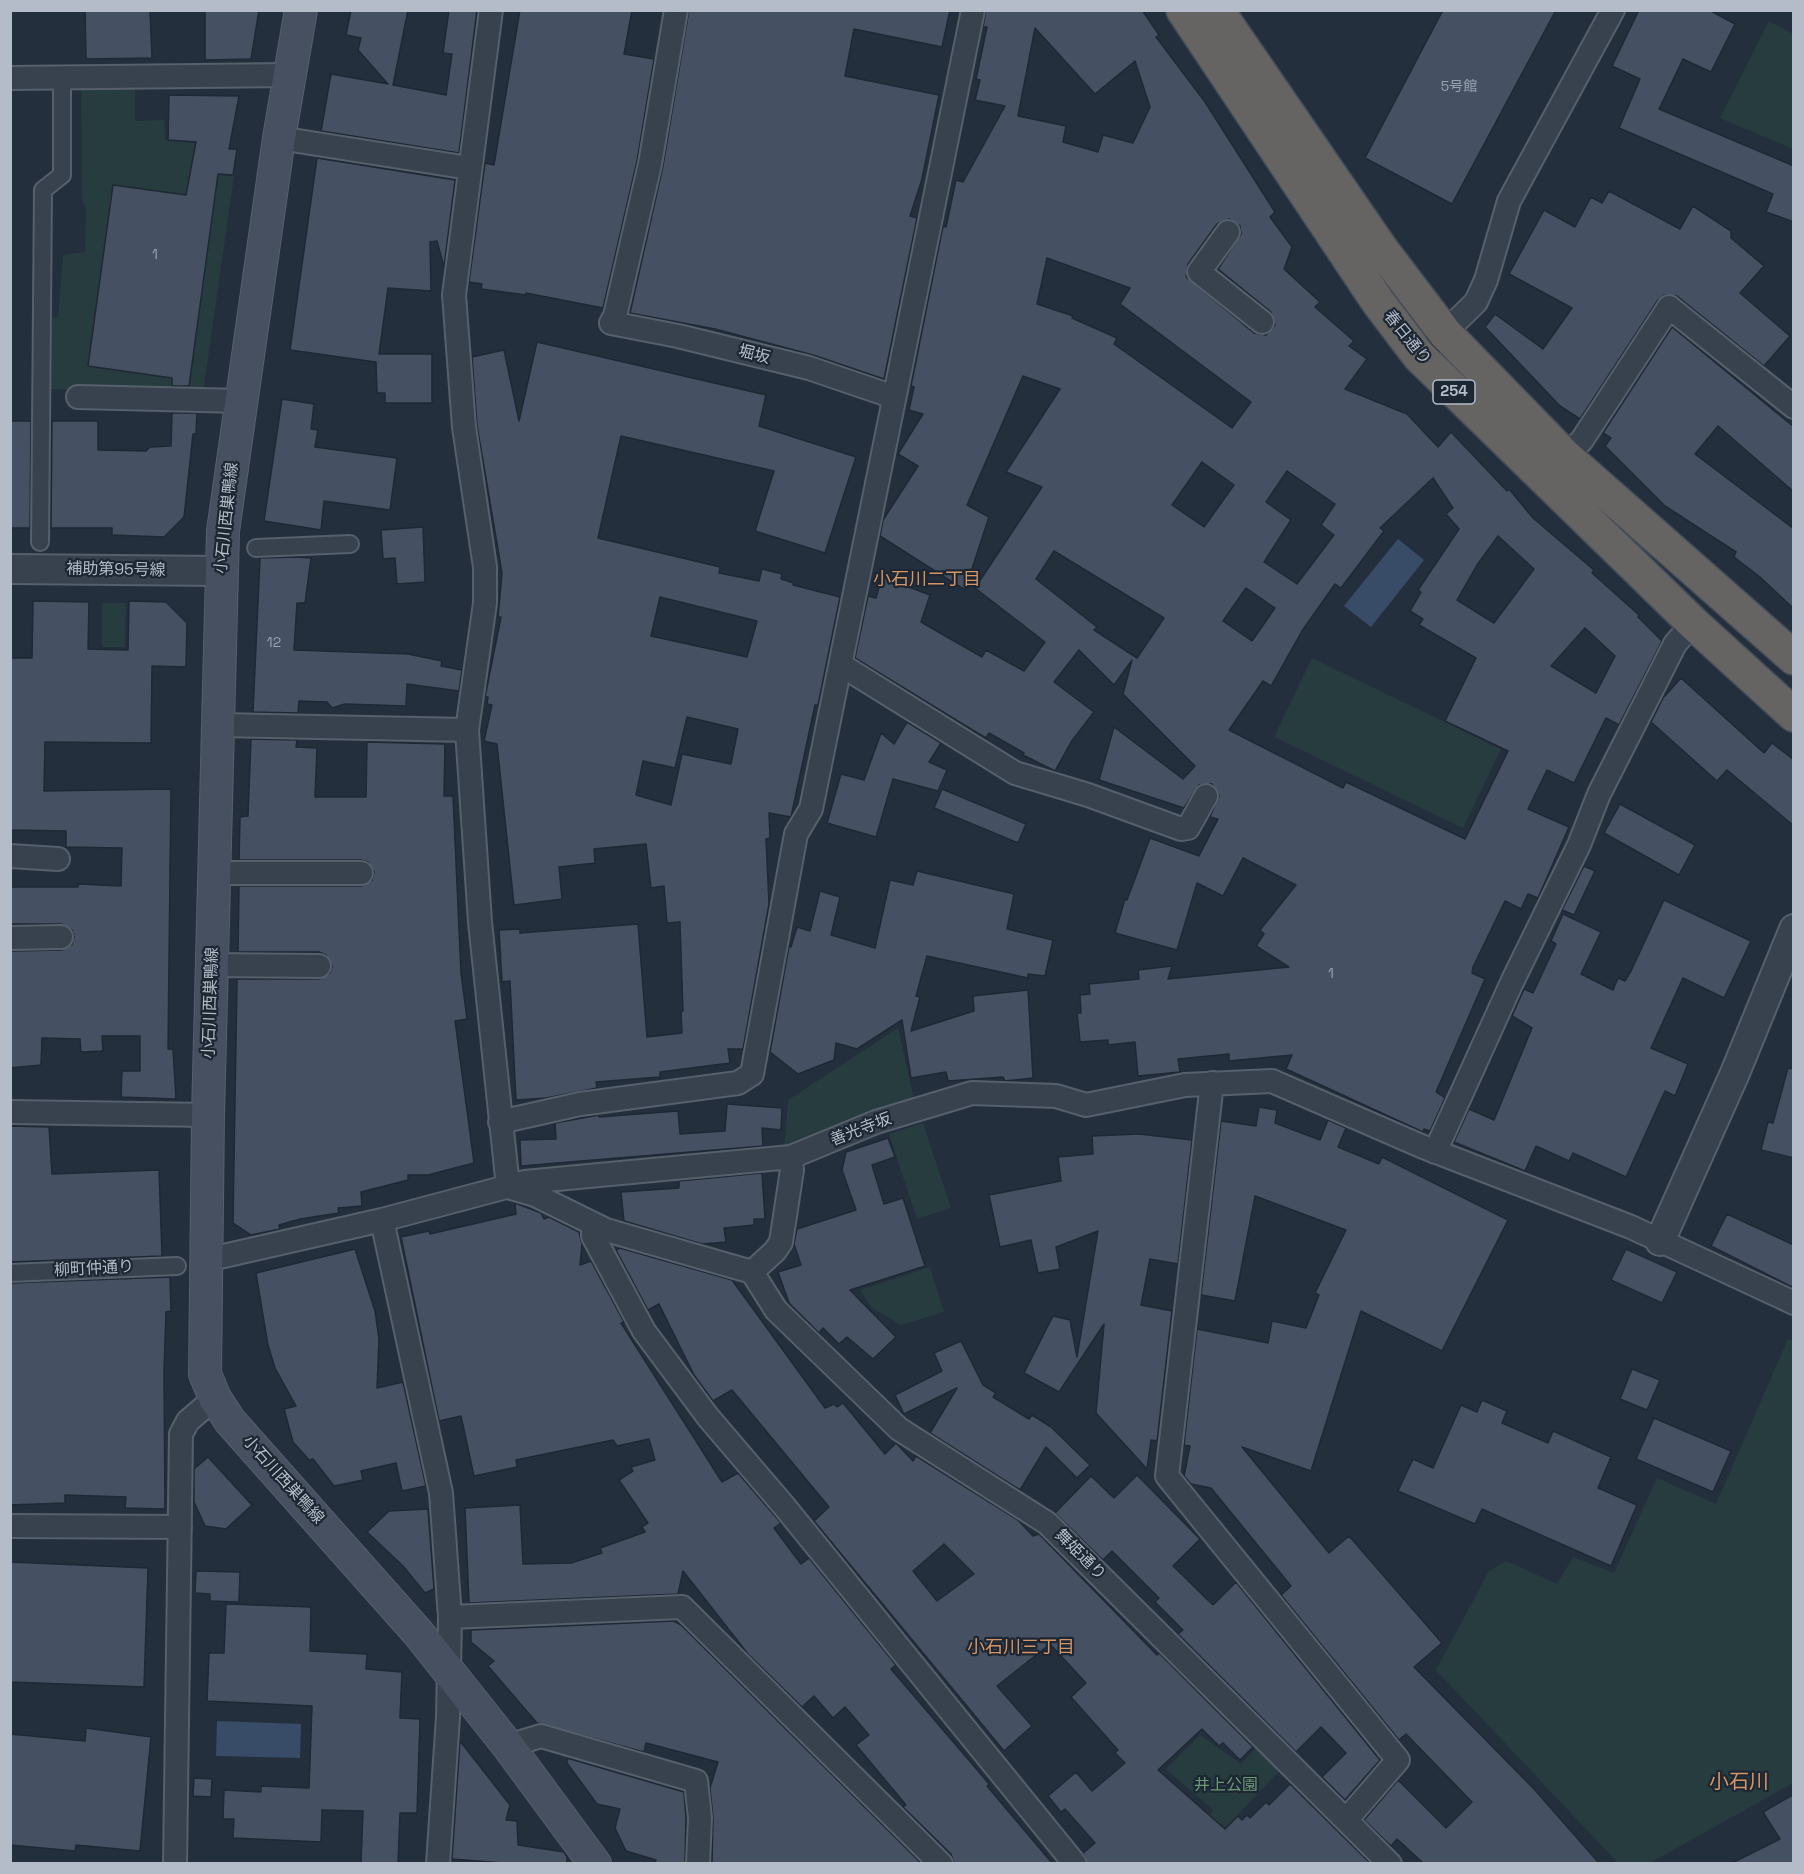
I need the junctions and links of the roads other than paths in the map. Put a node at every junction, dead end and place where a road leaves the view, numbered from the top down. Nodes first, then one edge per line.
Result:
1 (301, 10) edge
2 (491, 10) edge
3 (676, 10) edge
4 (973, 10) edge
5 (1182, 10) edge
6 (1217, 10) edge
7 (1613, 10) edge
8 (289, 75) junction
9 (62, 77) junction
10 (10, 78) edge
11 (279, 138) junction
12 (470, 168) junction
13 (1228, 232) dead end
14 (1262, 322) dead end
15 (1445, 333) junction
16 (1419, 356) junction
17 (78, 397) dead end
18 (894, 397) junction
19 (241, 402) junction
20 (1794, 407) edge
21 (1566, 457) junction
22 (40, 542) dead end
23 (350, 544) dead end
24 (256, 548) dead end
25 (10, 569) edge
26 (221, 571) junction
27 (1693, 623) junction
28 (1794, 658) edge
29 (841, 665) junction
30 (1794, 715) edge
31 (219, 724) junction
32 (467, 730) junction
33 (1206, 796) dead end
34 (10, 856) edge
35 (58, 859) dead end
36 (215, 873) junction
37 (361, 873) dead end
38 (1794, 929) edge
39 (61, 937) dead end
40 (10, 938) edge
41 (212, 965) junction
42 (319, 966) dead end
43 (1212, 1083) junction
44 (10, 1112) edge
45 (208, 1115) junction
46 (500, 1122) junction
47 (1436, 1152) junction
48 (791, 1157) junction
49 (508, 1187) junction
50 (382, 1220) junction
51 (593, 1225) junction
52 (1660, 1241) junction
53 (191, 1263) junction
54 (752, 1272) junction
55 (10, 1273) edge
56 (1794, 1303) edge
57 (215, 1398) junction
58 (10, 1526) edge
59 (180, 1527) junction
60 (450, 1617) junction
61 (450, 1671) junction
62 (508, 1746) junction
63 (1347, 1819) junction
64 (175, 1863) edge
65 (438, 1863) edge
66 (595, 1863) edge
67 (698, 1863) edge
68 (941, 1863) edge
69 (1075, 1863) edge
70 (1390, 1863) edge

1 - 8 main road, 小石川西巣鴨線
2 - 12 street
3 - 18 street, 堀坂
4 - 18 street
5 - 16 highway, 春日通り / 254
6 - 15 highway, 春日通り / 254
7 - 15 street
8 - 9 street
8 - 11 main road, 小石川西巣鴨線
9 - 10 street
9 - 22 street
11 - 12 street
11 - 19 main road, 小石川西巣鴨線
12 - 32 street
13 - 14 street
15 - 16 street
15 - 21 highway, 春日通り / 254
16 - 27 highway, 春日通り / 254
17 - 19 street
18 - 29 street
19 - 26 main road, 小石川西巣鴨線
20 - 21 street
21 - 28 highway, 春日通り / 254
23 - 24 street
25 - 26 street, 補助第95号線
26 - 31 main road, 小石川西巣鴨線
27 - 30 highway, 春日通り / 254
27 - 47 street
29 - 33 street
29 - 46 street
31 - 32 street
31 - 36 main road, 小石川西巣鴨線
32 - 46 street
34 - 35 street
36 - 37 street
36 - 41 main road, 小石川西巣鴨線
38 - 52 street
39 - 40 street
41 - 42 street
41 - 45 main road, 小石川西巣鴨線
43 - 47 street, 善光寺坂
43 - 48 street, 善光寺坂
43 - 63 street
44 - 45 street
45 - 53 main road, 小石川西巣鴨線
46 - 49 street
47 - 52 street, 善光寺坂
48 - 49 street, 善光寺坂
48 - 54 street
49 - 50 street, 善光寺坂
49 - 51 street
50 - 53 street, 善光寺坂
50 - 60 street
51 - 54 street
51 - 69 street
52 - 56 street, 善光寺坂
53 - 55 street, 柳町仲通り
53 - 57 main road, 小石川西巣鴨線
54 - 63 street, 舞姫通り
57 - 59 street
57 - 61 main road, 小石川西巣鴨線
58 - 59 street
59 - 64 street
60 - 61 street
60 - 68 street
61 - 62 main road, 小石川西巣鴨線
61 - 65 street
62 - 66 main road, 小石川西巣鴨線
62 - 67 street
63 - 70 street, 舞姫通り

